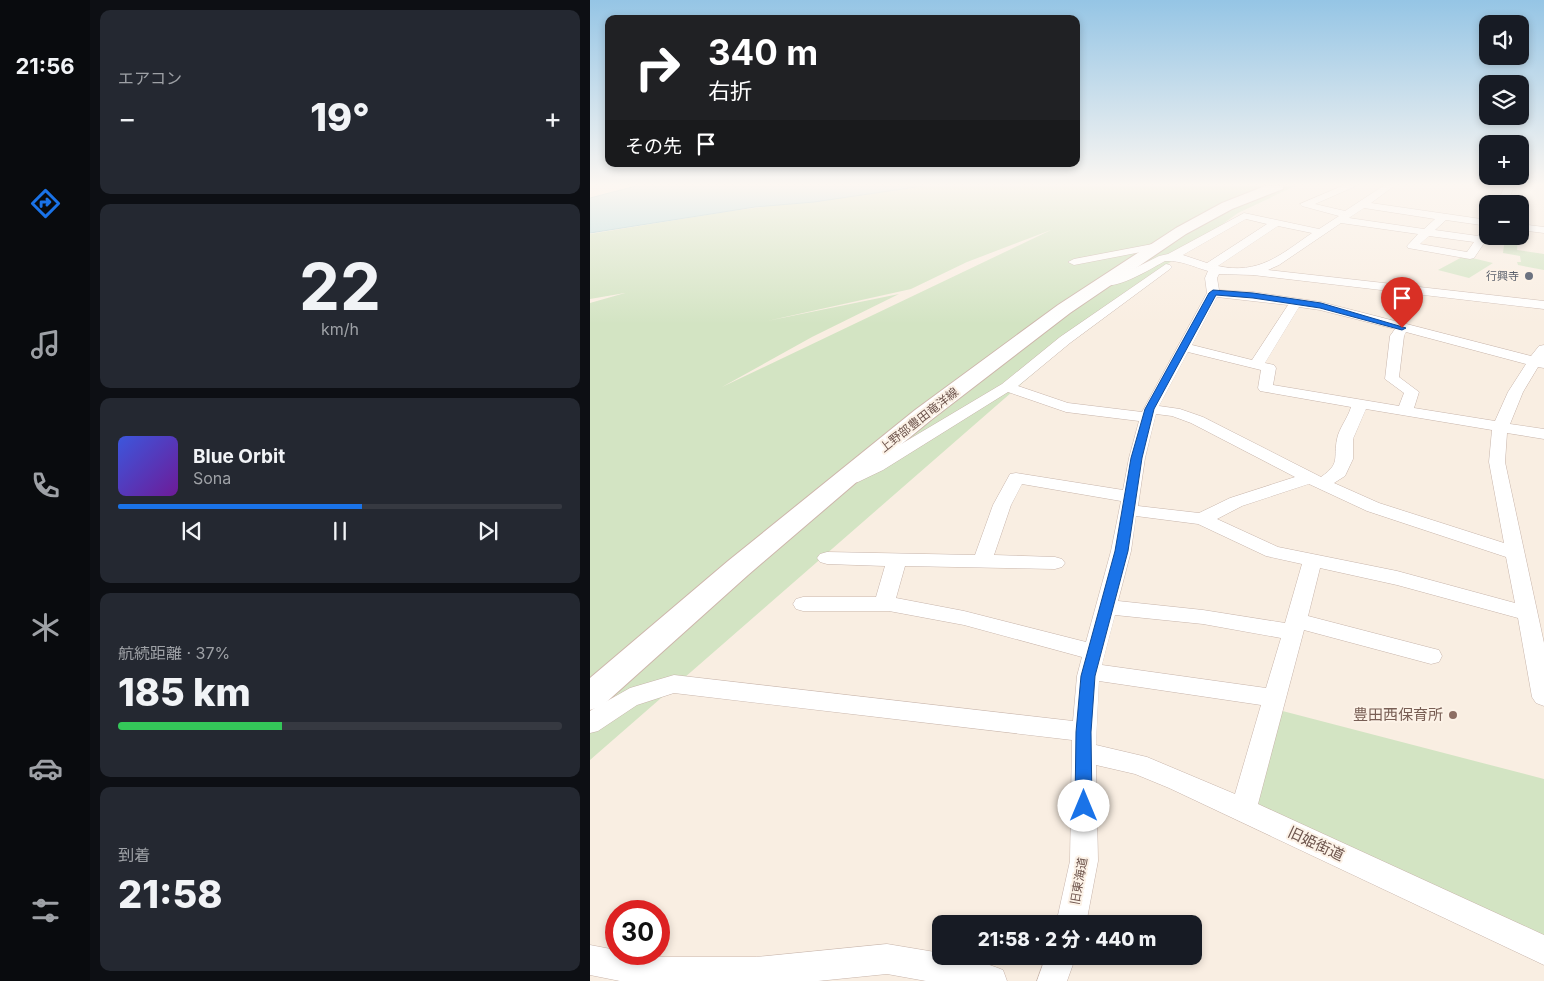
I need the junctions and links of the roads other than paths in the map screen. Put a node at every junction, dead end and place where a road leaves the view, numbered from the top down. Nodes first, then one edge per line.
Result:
1 (1181, 232) edge
2 (1218, 232) edge
3 (1264, 232) edge
4 (1321, 232) edge
5 (1426, 232) joint
6 (1479, 235) edge
7 (1479, 243) edge
8 (1169, 253) junction
9 (1074, 262) dead end
10 (1212, 268) junction
11 (1253, 272) junction
12 (1213, 293) junction
13 (1296, 302) junction
14 (1544, 305) edge
15 (1402, 328) junction
16 (1183, 347) junction
17 (1541, 358) edge
18 (1256, 365) junction
19 (1007, 387) junction
20 (1360, 404) junction
21 (1405, 411) junction
22 (1148, 413) junction
23 (1502, 426) junction
24 (1544, 434) edge
25 (1316, 481) junction
26 (839, 485) junction
27 (1129, 503) junction
28 (1202, 519) junction
29 (1515, 553) junction
30 (827, 558) dead end
31 (897, 560) junction
32 (1313, 560) junction
33 (982, 561) junction
34 (1055, 563) dead end
35 (802, 604) dead end
36 (884, 604) junction
37 (1106, 607) junction
38 (1527, 613) junction
39 (1294, 626) junction
40 (1431, 656) dead end
41 (1092, 661) junction
42 (590, 697) edge
43 (1544, 697) edge
44 (1274, 698) junction
45 (590, 724) edge
46 (1083, 742) junction
47 (1243, 810) junction
48 (1073, 915) edge
49 (1544, 950) edge
50 (590, 960) edge
51 (1058, 965) edge
52 (650, 977) edge
53 (992, 981) edge
54 (1052, 981) edge

1 - 8 main road, 上野部豊田竜洋線
2 - 8 street
3 - 10 street
4 - 11 street
5 - 6 street
5 - 7 street
8 - 9 street
8 - 10 street
8 - 19 street
8 - 26 main road, 上野部豊田竜洋線
10 - 11 street
10 - 12 street, 旧東海道
11 - 14 street
12 - 13 street
12 - 16 street, 旧東海道
13 - 15 street
13 - 18 street
15 - 17 street
15 - 21 street
16 - 18 street
16 - 22 street, 旧東海道
17 - 23 street
18 - 20 street
19 - 22 street
19 - 26 street
20 - 21 street
20 - 25 street
21 - 23 street
22 - 25 street
22 - 27 street, 旧東海道
23 - 24 street
23 - 29 street
25 - 28 street
25 - 29 street
26 - 42 main road, 上野部豊田竜洋線
27 - 28 street
27 - 33 street
27 - 37 street, 旧東海道
28 - 32 street
29 - 38 street
30 - 31 street
31 - 33 street
31 - 36 street
32 - 38 street
32 - 39 street
33 - 34 street
35 - 36 street
36 - 41 street
37 - 39 street
37 - 41 street, 旧東海道
38 - 43 street
39 - 40 street
39 - 44 street
41 - 44 street
41 - 46 street, 旧東海道
44 - 47 street
45 - 46 street, 旧姫街道
46 - 47 street, 旧姫街道
46 - 48 street, 旧東海道
47 - 49 street, 旧姫街道
50 - 52 street
51 - 54 street
52 - 53 street

